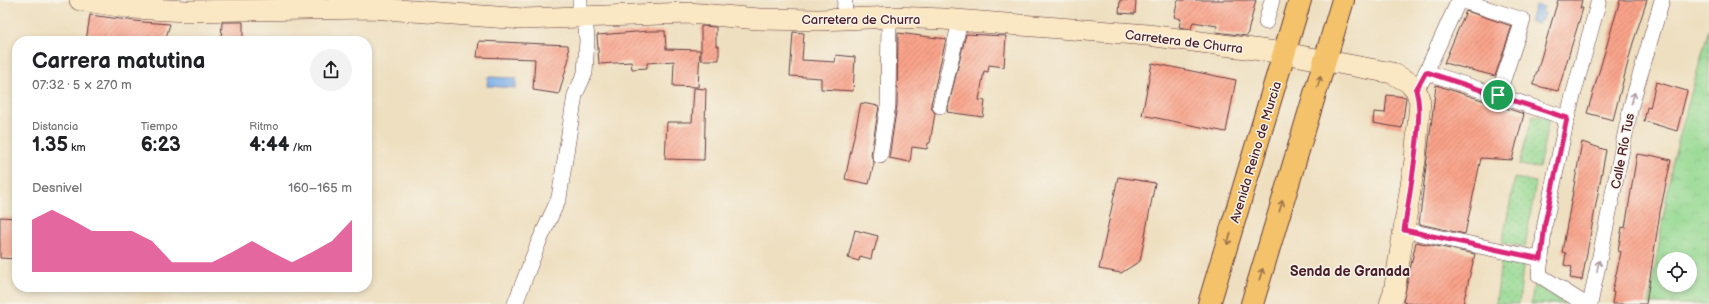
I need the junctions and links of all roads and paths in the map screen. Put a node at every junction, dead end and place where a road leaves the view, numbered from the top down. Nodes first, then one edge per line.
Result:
1 (80, 0) edge
2 (1272, 0) edge
3 (1300, 0) edge
4 (1343, 0) edge
5 (1460, 0) edge
6 (1599, 0) edge
7 (1662, 0) edge
8 (844, 10) edge
9 (581, 11) edge
10 (889, 18) junction
11 (960, 20) junction
12 (1266, 22) dead end
13 (1284, 53) junction
14 (1325, 61) junction
15 (1426, 72) junction
16 (1416, 90) junction
17 (1498, 95) junction
18 (940, 106) dead end
19 (1567, 118) junction
20 (880, 156) dead end
21 (1404, 230) junction
22 (1541, 259) junction
23 (515, 304) edge
24 (1209, 304) edge
25 (1252, 304) edge
26 (1390, 304) edge
27 (1584, 304) edge
28 (1590, 304) edge

1 - 9 street, Carretera de Churra
2 - 12 street
3 - 13 main road, Avenida Reino de Murcia
4 - 14 main road
5 - 15 street
5 - 17 street
6 - 19 street
28 -> 7 street, Calle Río Tus
8 - 9 street, Carretera de Churra
8 - 10 street, Carretera de Churra
9 - 23 street
10 - 11 street, Carretera de Churra
10 - 20 street
11 - 13 street, Carretera de Churra
11 - 18 street
13 - 14 street, Carretera de Churra
13 -> 24 main road, Avenida Reino de Murcia
14 - 16 street, Carretera de Churra
25 -> 14 main road
15 - 16 street
15 - 17 street
16 - 21 street
17 - 19 street
19 - 22 street
21 - 22 street
21 - 26 street
22 - 27 street

